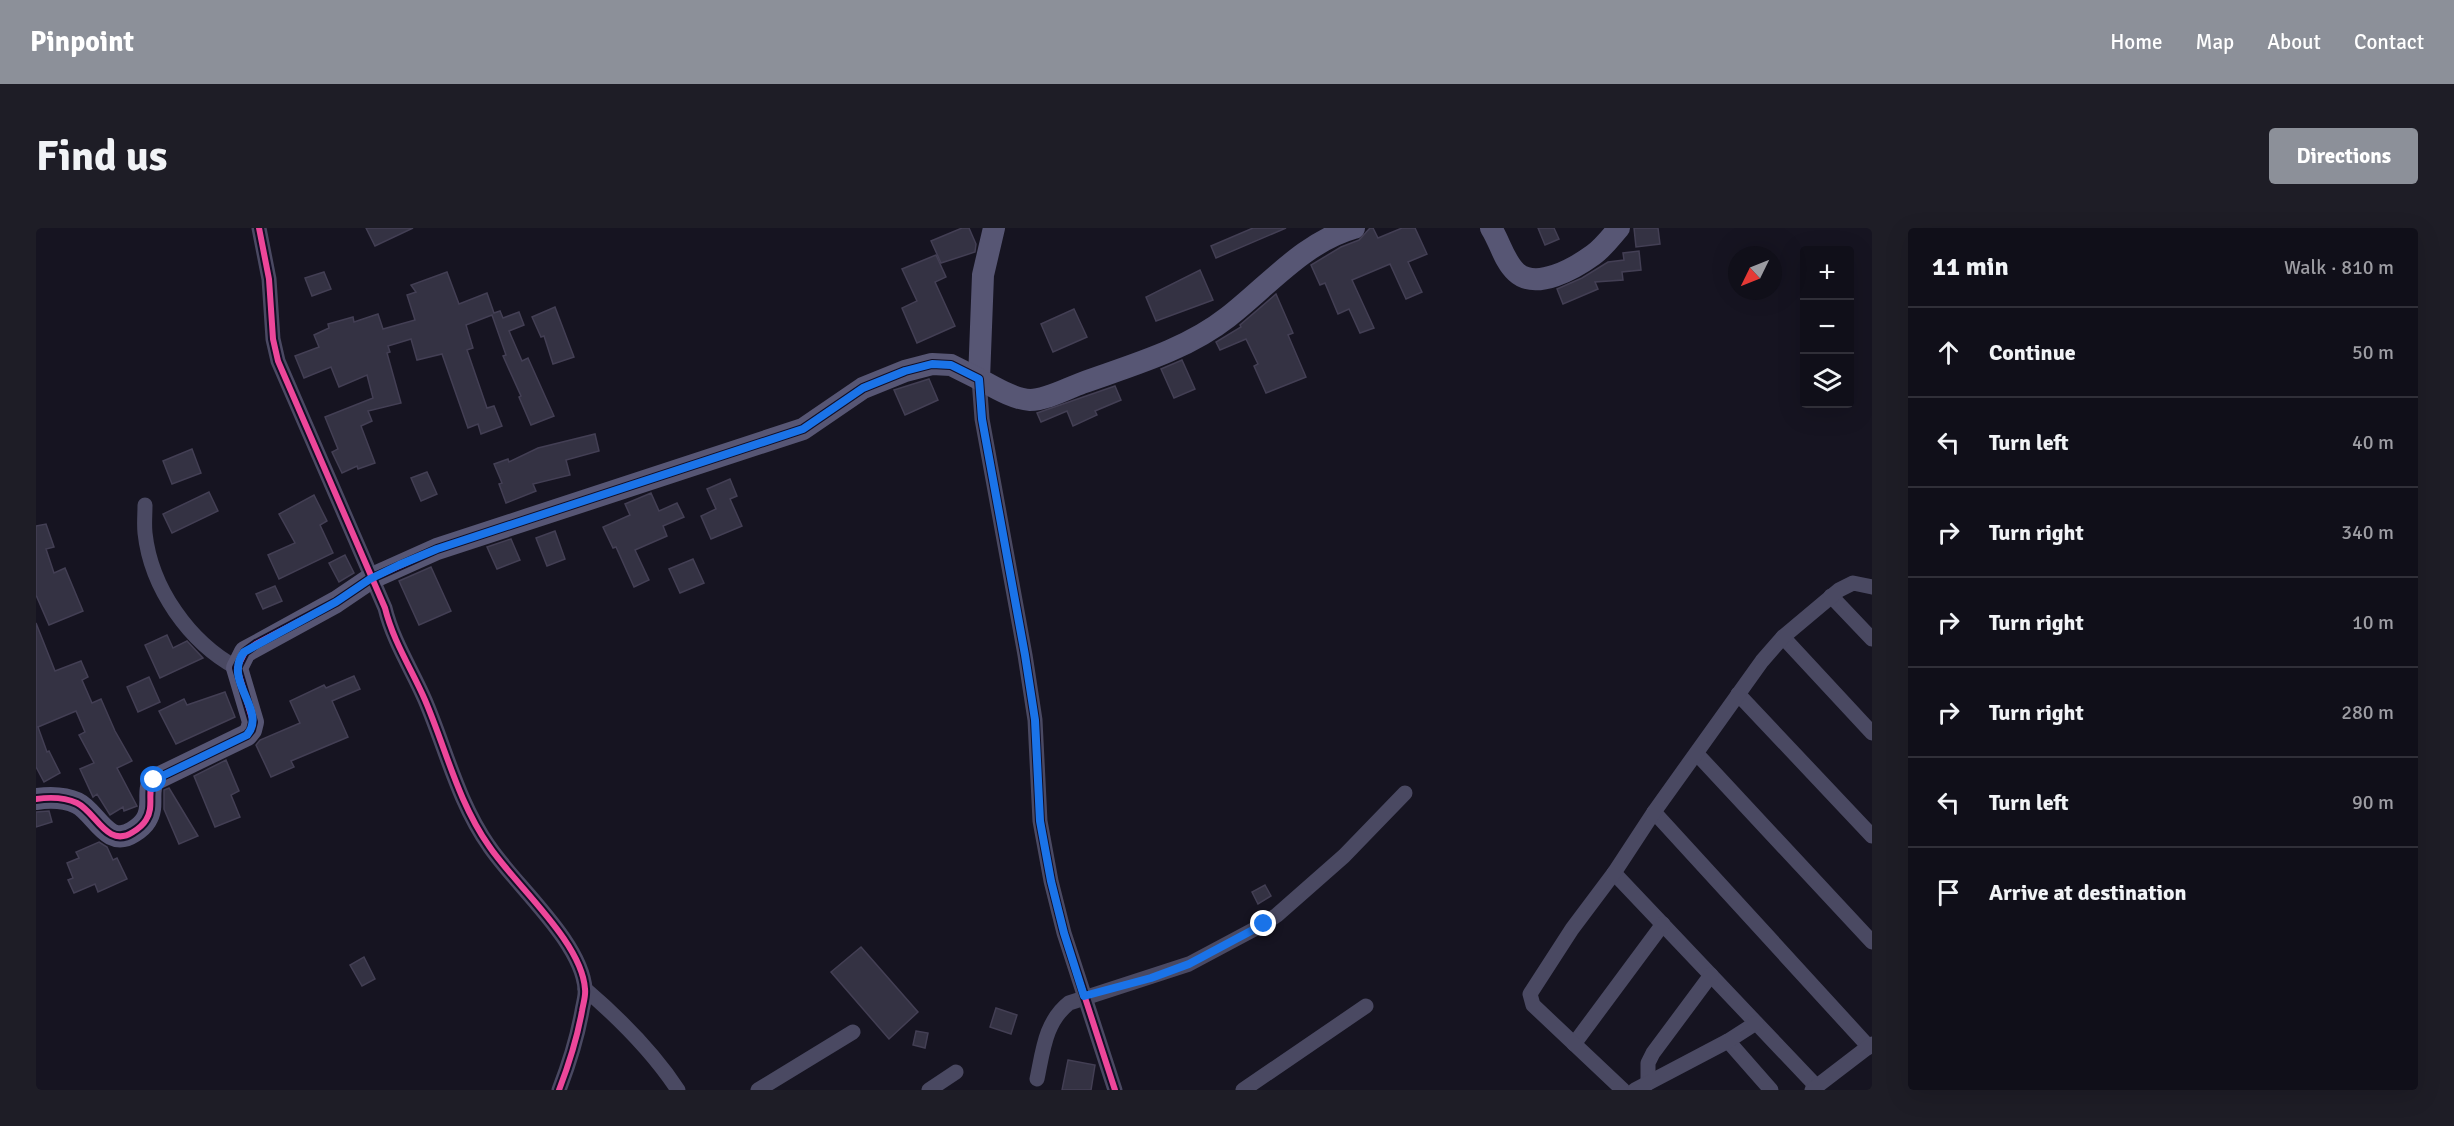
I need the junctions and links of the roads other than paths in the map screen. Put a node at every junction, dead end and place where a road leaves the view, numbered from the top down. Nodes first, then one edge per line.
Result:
1 (259, 228) edge
2 (994, 228) edge
3 (1354, 228) edge
4 (1491, 228) edge
5 (1619, 228) edge
6 (979, 379) junction
7 (145, 505) dead end
8 (370, 579) junction
9 (1872, 587) edge
10 (1832, 596) junction
11 (1783, 637) junction
12 (1872, 639) edge
13 (237, 668) junction
14 (1738, 694) junction
15 (1872, 733) edge
16 (1696, 754) junction
17 (1405, 793) dead end
18 (36, 799) edge
19 (1654, 812) junction
20 (1872, 836) edge
21 (1614, 873) junction
22 (1663, 924) junction
23 (1872, 942) edge
24 (1711, 975) junction
25 (585, 989) junction
26 (1084, 996) junction
27 (1366, 1006) dead end
28 (1756, 1023) junction
29 (853, 1032) dead end
30 (1728, 1041) junction
31 (1574, 1044) junction
32 (1871, 1046) edge
33 (956, 1072) dead end
34 (1037, 1079) dead end
35 (1642, 1087) edge
36 (1814, 1088) edge
37 (560, 1090) edge
38 (678, 1090) edge
39 (758, 1090) edge
40 (929, 1090) edge
41 (1114, 1090) edge
42 (1243, 1090) edge
43 (1623, 1090) edge
44 (1771, 1090) edge

1 - 8 street
2 - 6 street
3 - 6 street
4 - 5 street
6 - 8 street
6 - 26 street
7 - 13 street
8 - 13 street
8 - 25 street
9 - 10 street
10 - 11 street
10 - 12 street
11 - 14 street
11 - 15 street
13 - 18 street
14 - 16 street
14 - 20 street
16 - 19 street
16 - 23 street
17 - 26 street
19 - 21 street
19 - 32 street
21 - 22 street
21 - 31 street
22 - 24 street
22 - 31 street
24 - 28 street
24 - 35 street
25 - 37 street
25 - 38 street
26 - 34 street
26 - 41 street
27 - 42 street
28 - 30 street
28 - 36 street
29 - 39 street
30 - 35 street
30 - 44 street
31 - 43 street
32 - 36 street
33 - 40 street

